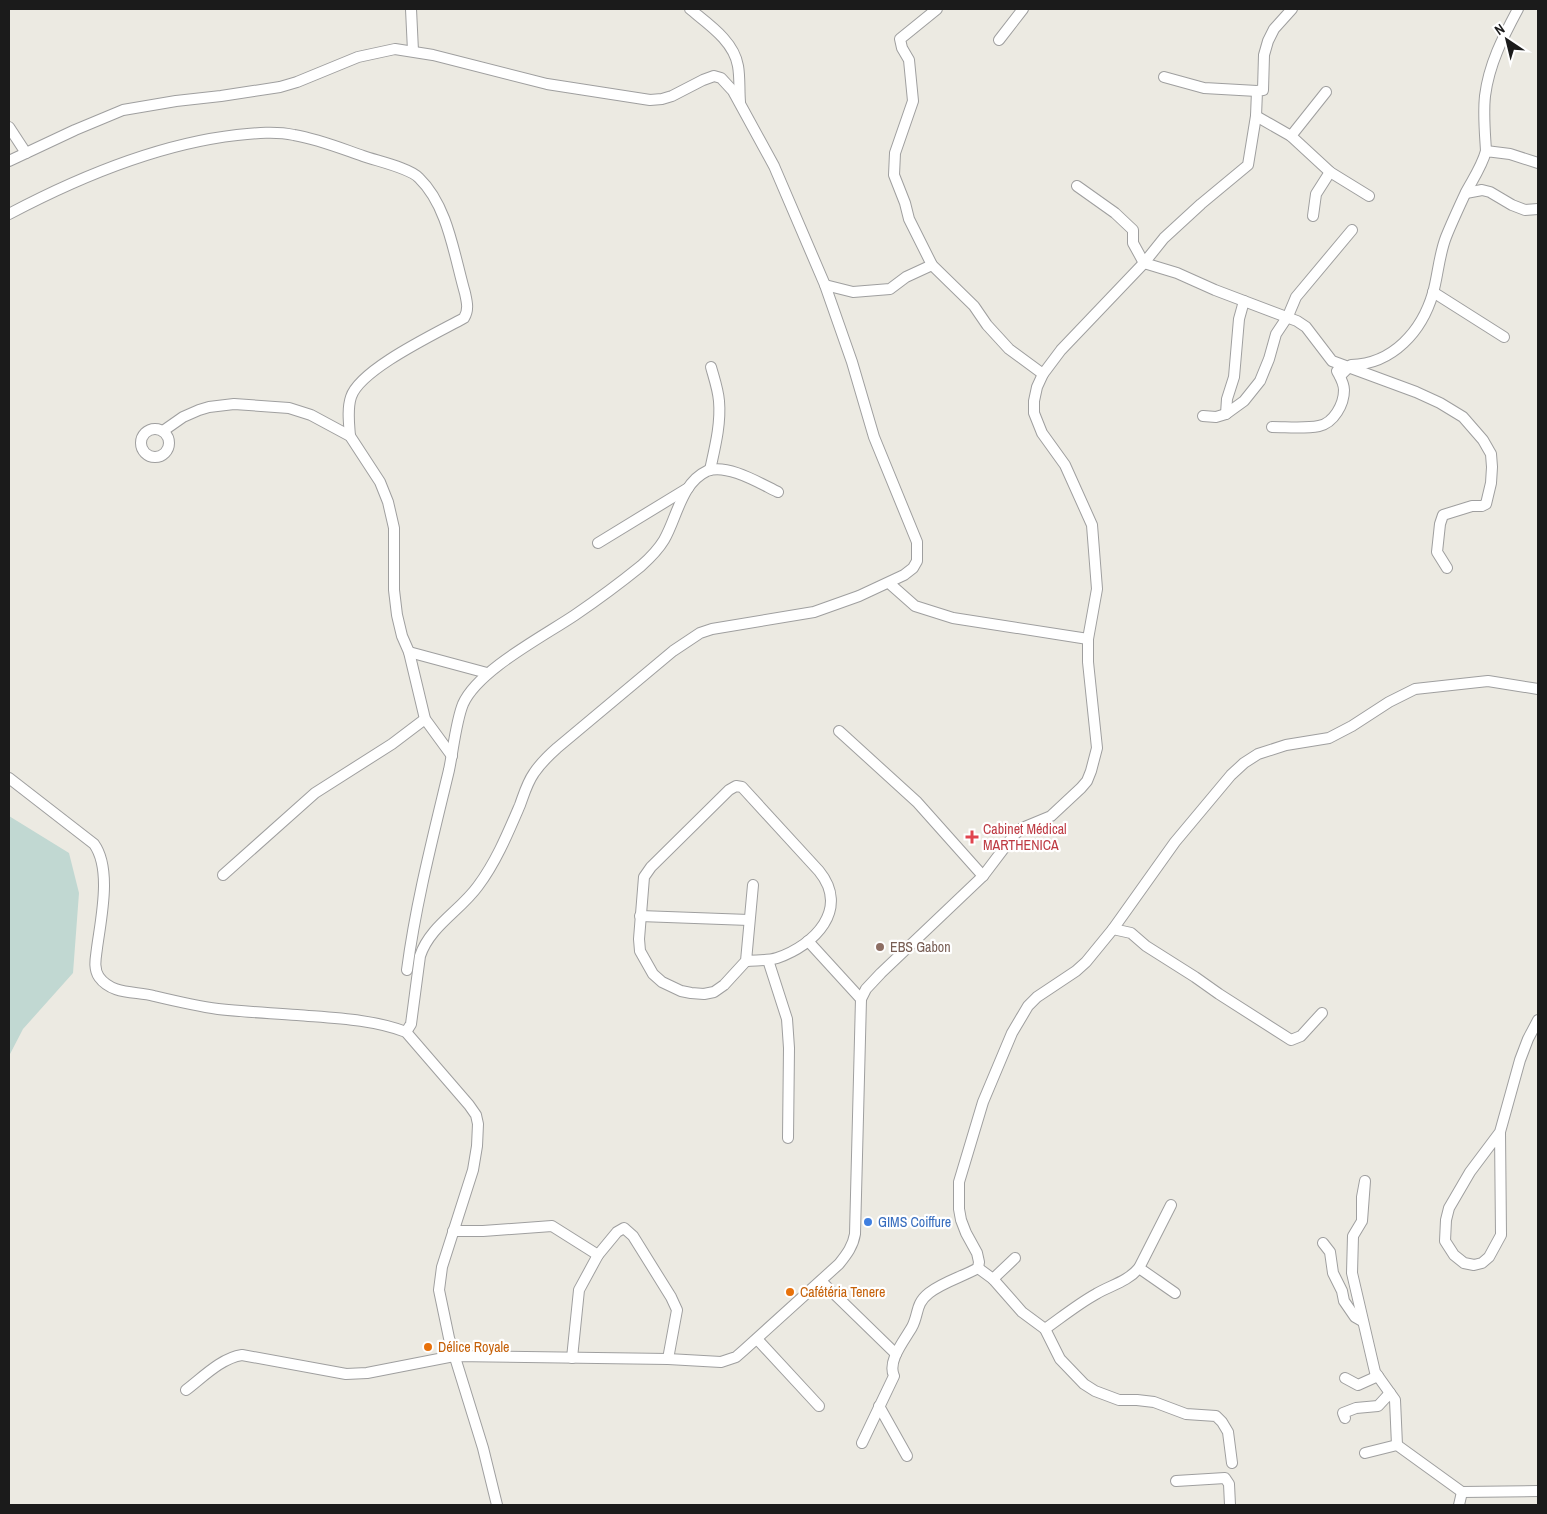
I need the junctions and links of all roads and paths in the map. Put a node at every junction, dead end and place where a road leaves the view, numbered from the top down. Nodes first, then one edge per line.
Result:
1 (412, 9) edge
2 (690, 9) edge
3 (937, 9) edge
4 (1023, 9) edge
5 (1292, 9) edge
6 (1518, 9) edge
7 (999, 40) dead end
8 (413, 51) junction
9 (1164, 76) dead end
10 (1257, 91) junction
11 (1326, 92) dead end
12 (740, 103) junction
13 (1256, 116) junction
14 (9, 128) edge
15 (1291, 136) junction
16 (1486, 151) junction
17 (26, 153) junction
18 (9, 162) edge
19 (1538, 163) edge
20 (1330, 172) junction
21 (1077, 186) dead end
22 (1466, 193) junction
23 (1369, 196) dead end
24 (1538, 209) edge
25 (9, 214) edge
26 (1313, 216) dead end
27 (1352, 230) dead end
28 (1144, 263) junction
29 (932, 265) junction
30 (825, 285) junction
31 (1433, 292) junction
32 (1244, 301) junction
33 (1288, 316) junction
34 (1504, 337) dead end
35 (1332, 361) junction
36 (711, 367) dead end
37 (1347, 368) junction
38 (1043, 374) junction
39 (1340, 376) junction
40 (1226, 414) junction
41 (1203, 416) dead end
42 (1272, 427) dead end
43 (163, 431) dead end
44 (350, 436) junction
45 (710, 470) junction
46 (688, 488) junction
47 (778, 492) dead end
48 (598, 543) dead end
49 (1447, 568) dead end
50 (889, 582) junction
51 (1088, 639) junction
52 (409, 652) junction
53 (487, 674) junction
54 (1538, 688) edge
55 (425, 719) junction
56 (839, 731) dead end
57 (452, 756) junction
58 (9, 778) edge
59 (223, 875) dead end
60 (983, 876) junction
61 (753, 885) dead end
62 (640, 916) junction
63 (749, 920) junction
64 (1113, 929) junction
65 (808, 942) junction
66 (768, 960) junction
67 (746, 961) junction
68 (407, 970) dead end
69 (861, 999) junction
70 (1322, 1013) dead end
71 (1538, 1020) edge
72 (406, 1032) junction
73 (1500, 1132) junction
74 (788, 1138) dead end
75 (1171, 1205) dead end
76 (1362, 1221) dead end
77 (453, 1230) junction
78 (1324, 1243) dead end
79 (598, 1255) junction
80 (1015, 1258) dead end
81 (978, 1268) junction
82 (1139, 1268) junction
83 (993, 1279) junction
84 (821, 1281) junction
85 (1175, 1293) dead end
86 (1362, 1320) junction
87 (1045, 1328) junction
88 (757, 1339) junction
89 (896, 1354) junction
90 (454, 1356) junction
91 (572, 1358) junction
92 (668, 1360) junction
93 (1378, 1376) junction
94 (1345, 1378) dead end
95 (186, 1390) dead end
96 (1390, 1393) junction
97 (819, 1406) dead end
98 (879, 1406) junction
99 (1345, 1418) dead end
100 (862, 1443) dead end
101 (1397, 1445) junction
102 (1365, 1453) dead end
103 (907, 1456) dead end
104 (1232, 1463) dead end
105 (1176, 1481) dead end
106 (1538, 1490) edge
107 (1462, 1492) junction
108 (497, 1505) edge
109 (1230, 1505) edge
110 (1459, 1505) edge

1 - 8 street
2 - 12 street
3 - 29 street
4 - 7 street
5 - 10 street
6 - 16 street
8 - 12 street
8 - 17 street
9 - 10 street
10 - 13 street
11 - 15 street
12 - 30 street
13 - 15 street
13 - 28 street
14 - 17 street
15 - 20 street
16 - 19 street
16 - 22 street
17 - 18 street
20 - 23 street
20 - 26 street
21 - 28 street
22 - 24 street
22 - 31 street
25 - 44 street
27 - 33 street
28 - 32 street
28 - 38 street
29 - 30 street
29 - 38 street
30 - 50 street
31 - 34 street
31 - 37 street
32 - 33 street
32 - 40 street
33 - 35 street
33 - 40 street
35 - 37 street
35 - 39 street
36 - 45 street
37 - 39 street
37 - 49 street
38 - 51 street
39 - 42 street
40 - 41 street
43 - 44 street
44 - 52 street
45 - 46 street
45 - 47 street
46 - 48 street
46 - 53 street
50 - 51 street
50 - 72 street
51 - 60 street
52 - 53 street
52 - 55 street
53 - 57 street
54 - 64 street
55 - 57 street
55 - 59 street
56 - 60 street
57 - 68 street
58 - 72 street
60 - 69 street
61 - 63 street
62 - 63 street
62 - 65 street
62 - 67 street
63 - 67 street
64 - 70 street
64 - 81 street
65 - 66 street
65 - 69 street
66 - 67 street
66 - 74 street
69 - 84 street
71 - 73 street
72 - 77 street
73 - 73 street
75 - 82 street
76 - 86 street
77 - 79 street
77 - 90 street
78 - 86 street
79 - 91 street
79 - 92 street
80 - 83 street
81 - 83 street
81 - 89 street
82 - 85 street
82 - 87 street
83 - 87 street
84 - 88 street
84 - 89 street
86 - 93 street
87 - 104 street
88 - 92 street
88 - 97 street
89 - 98 street
90 - 91 street
90 - 95 street
90 - 108 street
91 - 92 street
93 - 94 street
93 - 96 street
96 - 99 street
96 - 101 street
98 - 100 street
98 - 103 street
101 - 102 street
101 - 107 street
105 - 109 street
106 - 107 street
107 - 110 street

